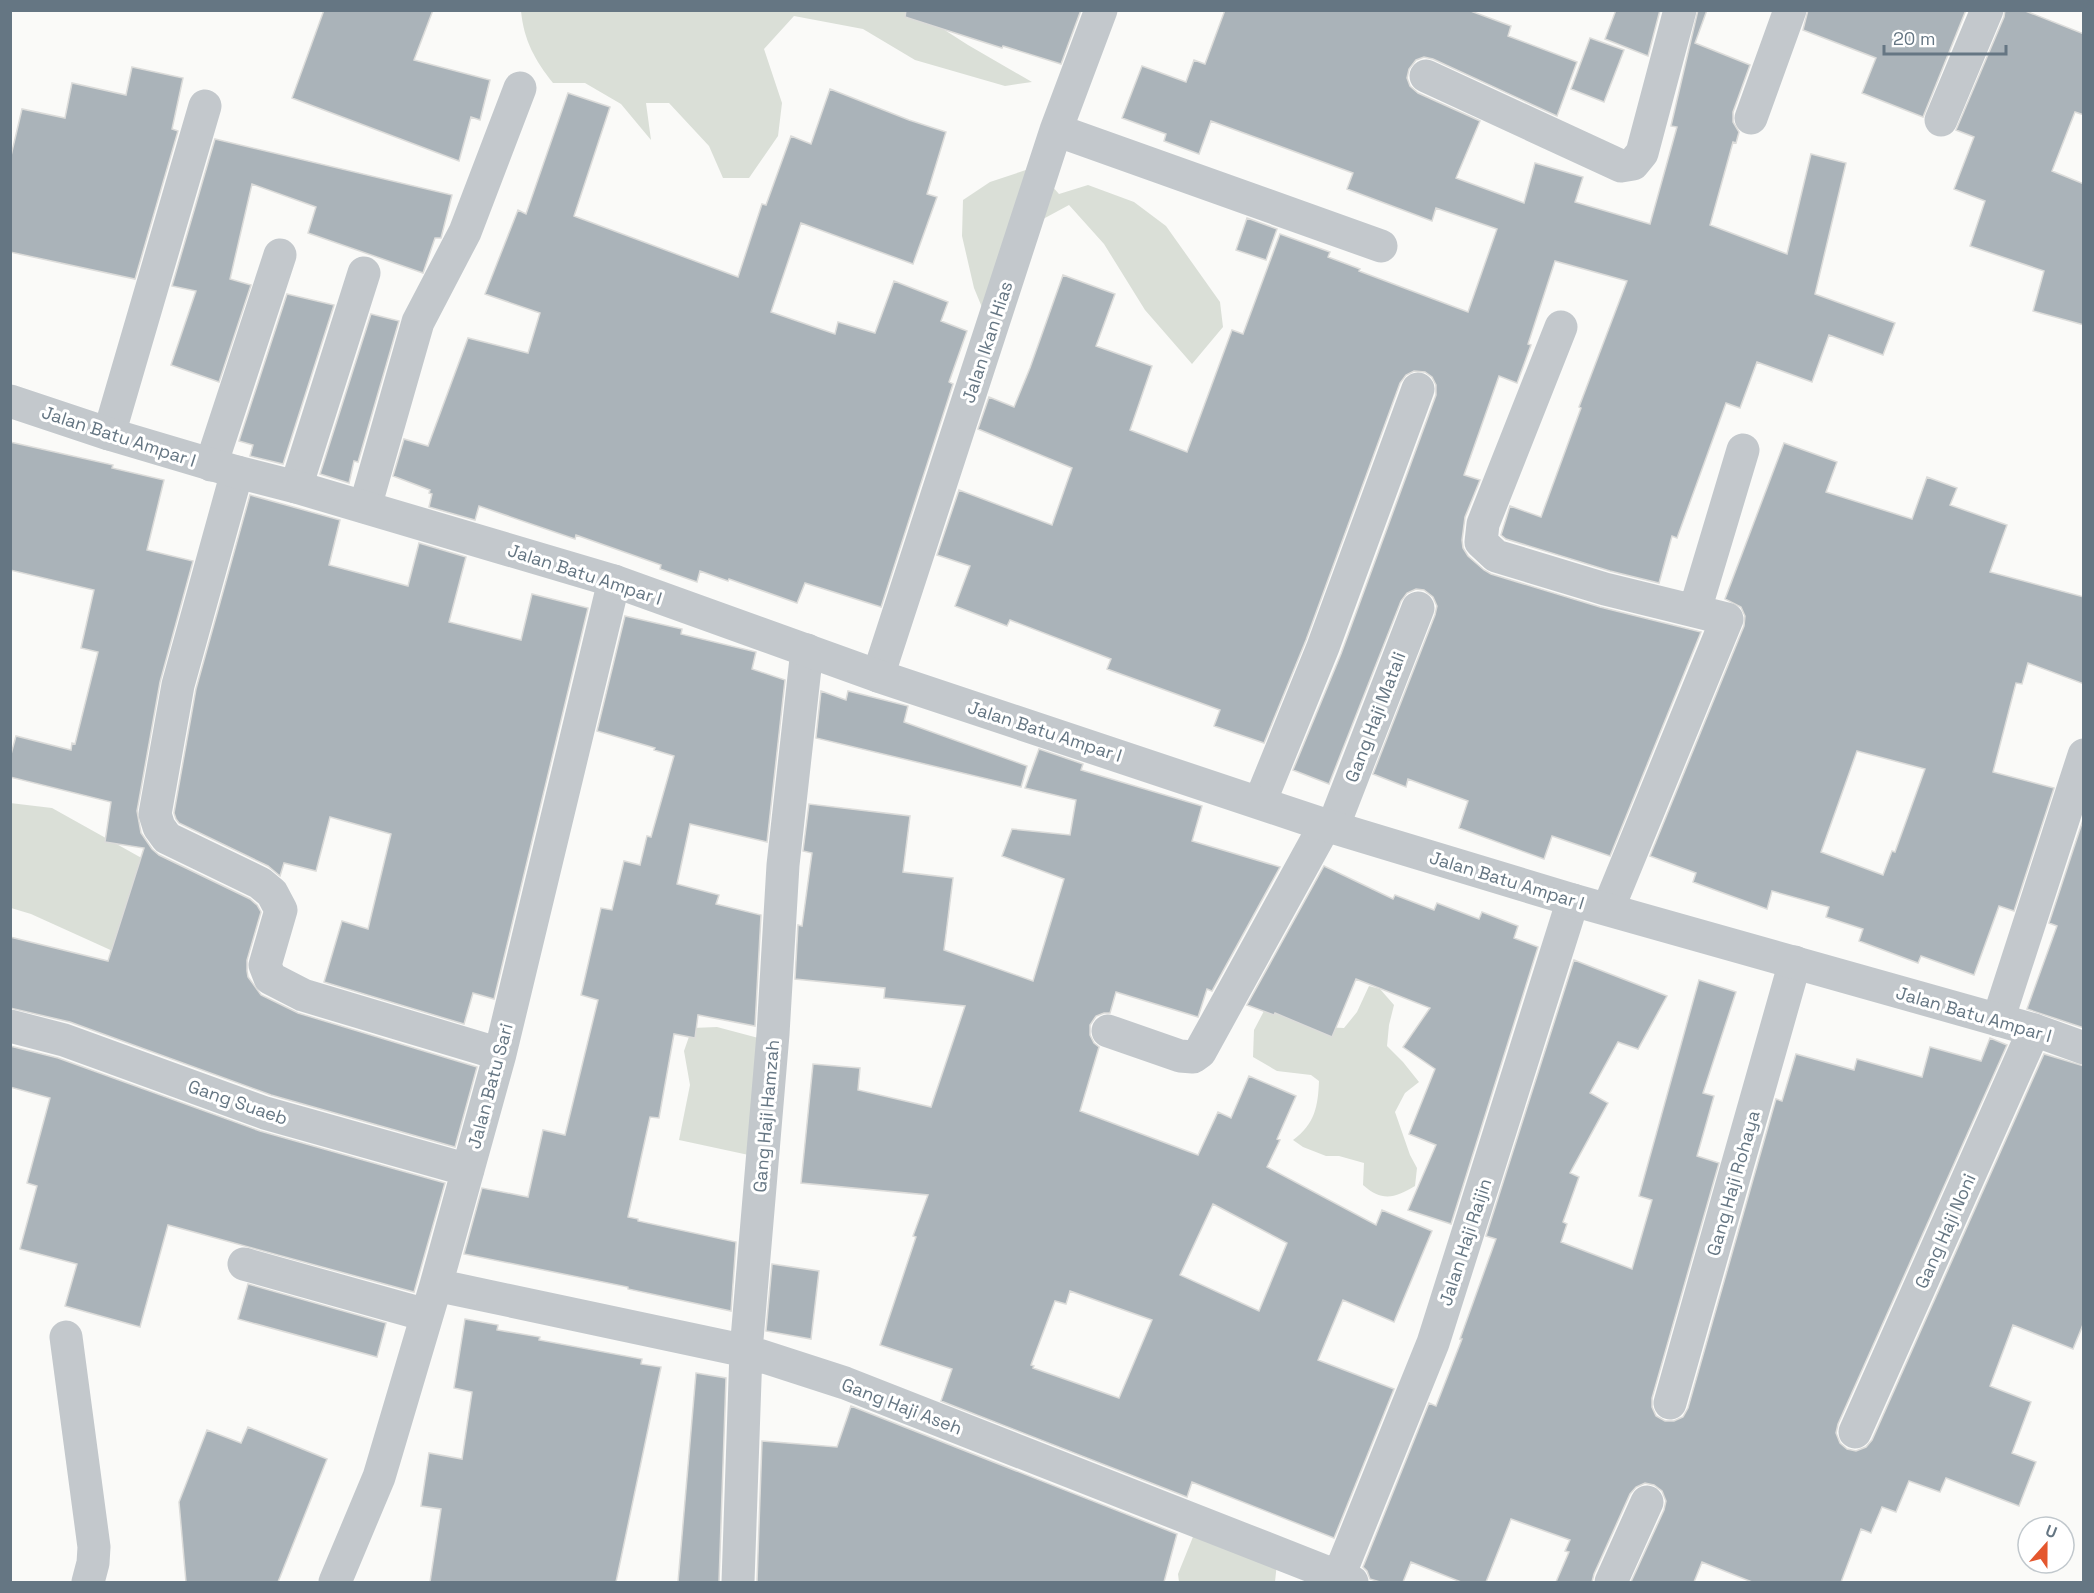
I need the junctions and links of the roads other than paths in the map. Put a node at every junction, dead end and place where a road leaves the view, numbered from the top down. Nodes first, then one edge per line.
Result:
1 (1101, 10) edge
2 (1680, 10) edge
3 (1790, 10) edge
4 (1987, 10) edge
5 (1426, 76) dead end
6 (520, 88) dead end
7 (205, 106) dead end
8 (1751, 118) dead end
9 (1941, 120) dead end
10 (1056, 130) junction
11 (1381, 246) dead end
12 (280, 255) dead end
13 (364, 273) dead end
14 (1561, 327) dead end
15 (1418, 389) dead end
16 (10, 400) edge
17 (109, 434) junction
18 (1743, 450) dead end
19 (224, 469) junction
20 (296, 487) junction
21 (365, 507) junction
22 (614, 581) junction
23 (1418, 608) dead end
24 (1695, 610) junction
25 (807, 650) junction
26 (878, 676) junction
27 (2084, 755) edge
28 (1260, 802) junction
29 (1329, 826) junction
30 (1574, 900) junction
31 (1608, 909) junction
32 (1795, 962) junction
33 (1998, 1020) junction
34 (10, 1026) edge
35 (2034, 1030) junction
36 (1108, 1031) dead end
37 (2084, 1048) edge
38 (500, 1054) junction
39 (468, 1170) junction
40 (244, 1264) dead end
41 (436, 1285) junction
42 (426, 1315) junction
43 (66, 1337) dead end
44 (746, 1351) junction
45 (1670, 1403) dead end
46 (1855, 1432) dead end
47 (1647, 1502) dead end
48 (1345, 1580) edge
49 (88, 1582) edge
50 (335, 1582) edge
51 (738, 1582) edge
52 (1611, 1582) edge

1 - 10 street, Jalan Ikan Hias
2 - 5 street
3 - 8 street
4 - 9 street
6 - 21 street
7 - 17 street
10 - 11 street
10 - 26 street, Jalan Ikan Hias
12 - 19 street
13 - 20 street
14 - 24 street
15 - 28 street
16 - 17 street, Jalan Batu Ampar I
17 - 19 street, Jalan Batu Ampar I
18 - 24 street
19 - 20 street, Jalan Batu Ampar I
19 - 38 street
20 - 21 street, Jalan Batu Ampar I
21 - 22 street, Jalan Batu Ampar I
22 - 25 street, Jalan Batu Ampar I
22 - 38 street, Jalan Batu Sari
23 - 29 street, Gang Haji Matali
24 - 31 street
25 - 26 street, Jalan Batu Ampar I
25 - 44 street, Gang Haji Hamzah
26 - 28 street, Jalan Batu Ampar I
27 - 33 street
28 - 29 street, Jalan Batu Ampar I
29 - 30 street, Jalan Batu Ampar I
29 - 36 street, Gang Haji Matali
30 - 31 street, Jalan Batu Ampar I
30 - 48 street, Jalan Haji Raijin
31 - 32 street, Jalan Batu Ampar I
32 - 33 street, Jalan Batu Ampar I
32 - 45 street, Gang Haji Rohaya
33 - 35 street, Jalan Batu Ampar I
34 - 39 street, Gang Suaeb
35 - 37 street, Jalan Batu Ampar I
35 - 46 street, Gang Haji Noni
38 - 39 street, Jalan Batu Sari
39 - 41 street, Jalan Batu Sari
40 - 42 street
41 - 42 street, Jalan Batu Sari
41 - 44 street, Gang Haji Aseh
42 - 50 street, Jalan Batu Sari
43 - 49 street
44 - 48 street, Gang Haji Aseh
44 - 51 street, Gang Haji Hamzah
47 - 52 street

